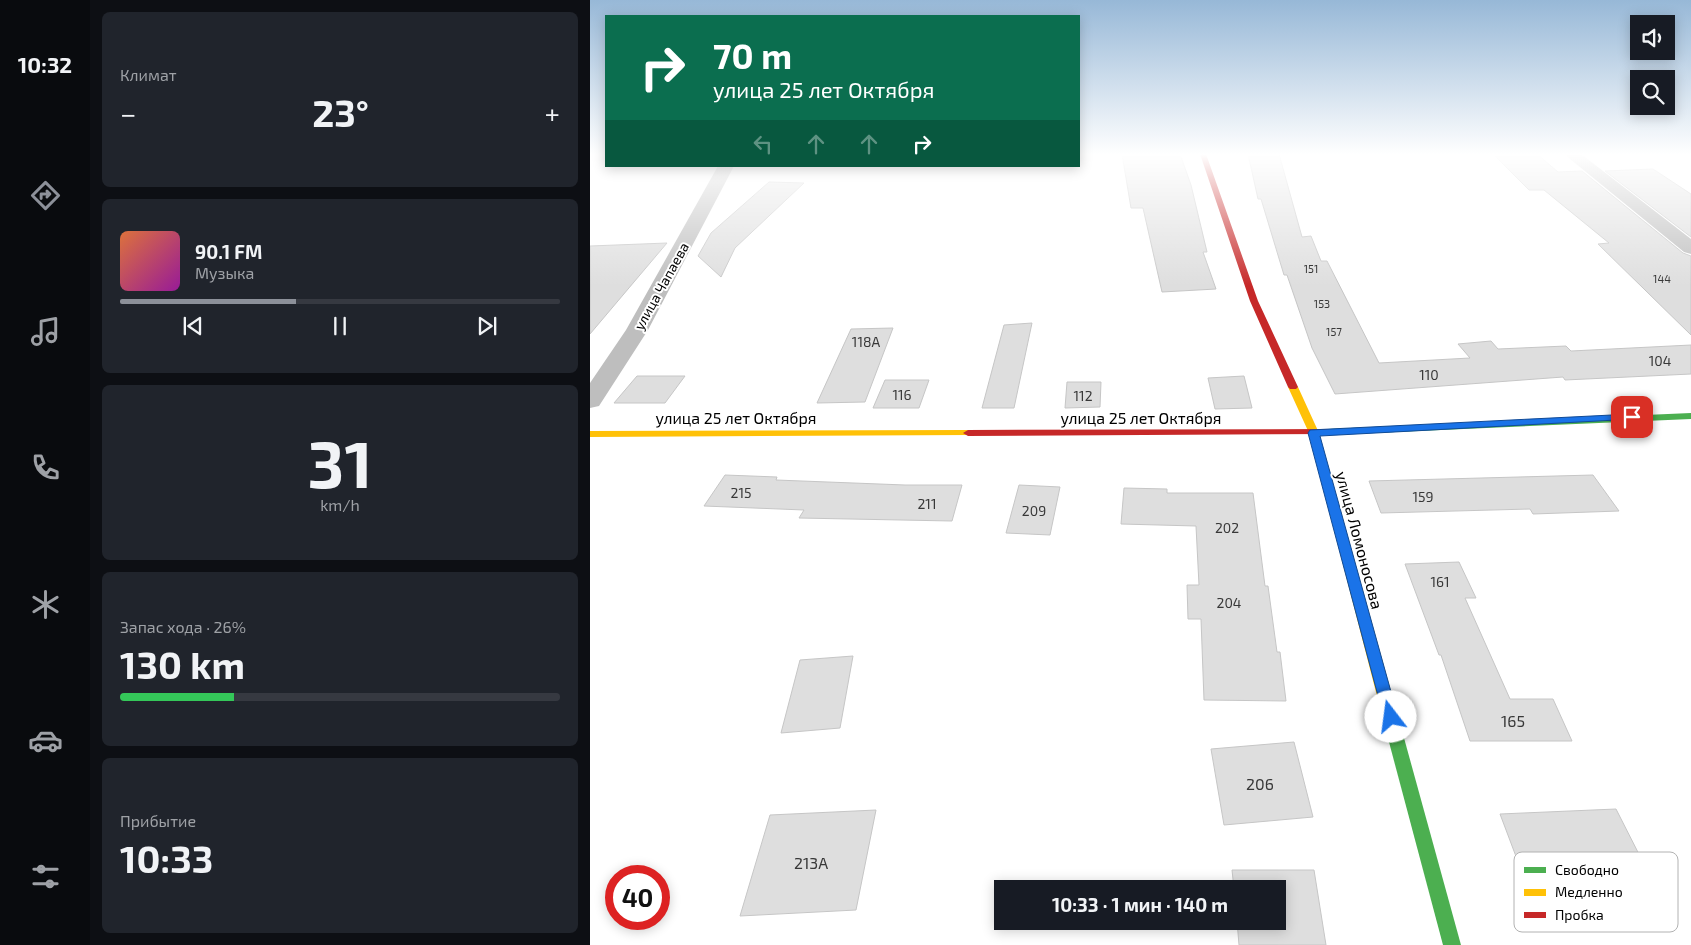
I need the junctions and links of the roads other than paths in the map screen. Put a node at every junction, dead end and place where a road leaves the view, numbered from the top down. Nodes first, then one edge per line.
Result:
1 (709, 198) edge
2 (1218, 198) edge
3 (1627, 198) edge
4 (1691, 248) edge
5 (590, 402) edge
6 (1691, 416) edge
7 (1314, 433) junction
8 (590, 434) edge
9 (1452, 945) edge

1 - 5 street, улица Чапаева
2 - 7 street, улица Ломоносова
3 - 4 street
6 - 7 street, улица 25 лет Октября
7 - 8 street, улица 25 лет Октября
7 - 9 street, улица Ломоносова

